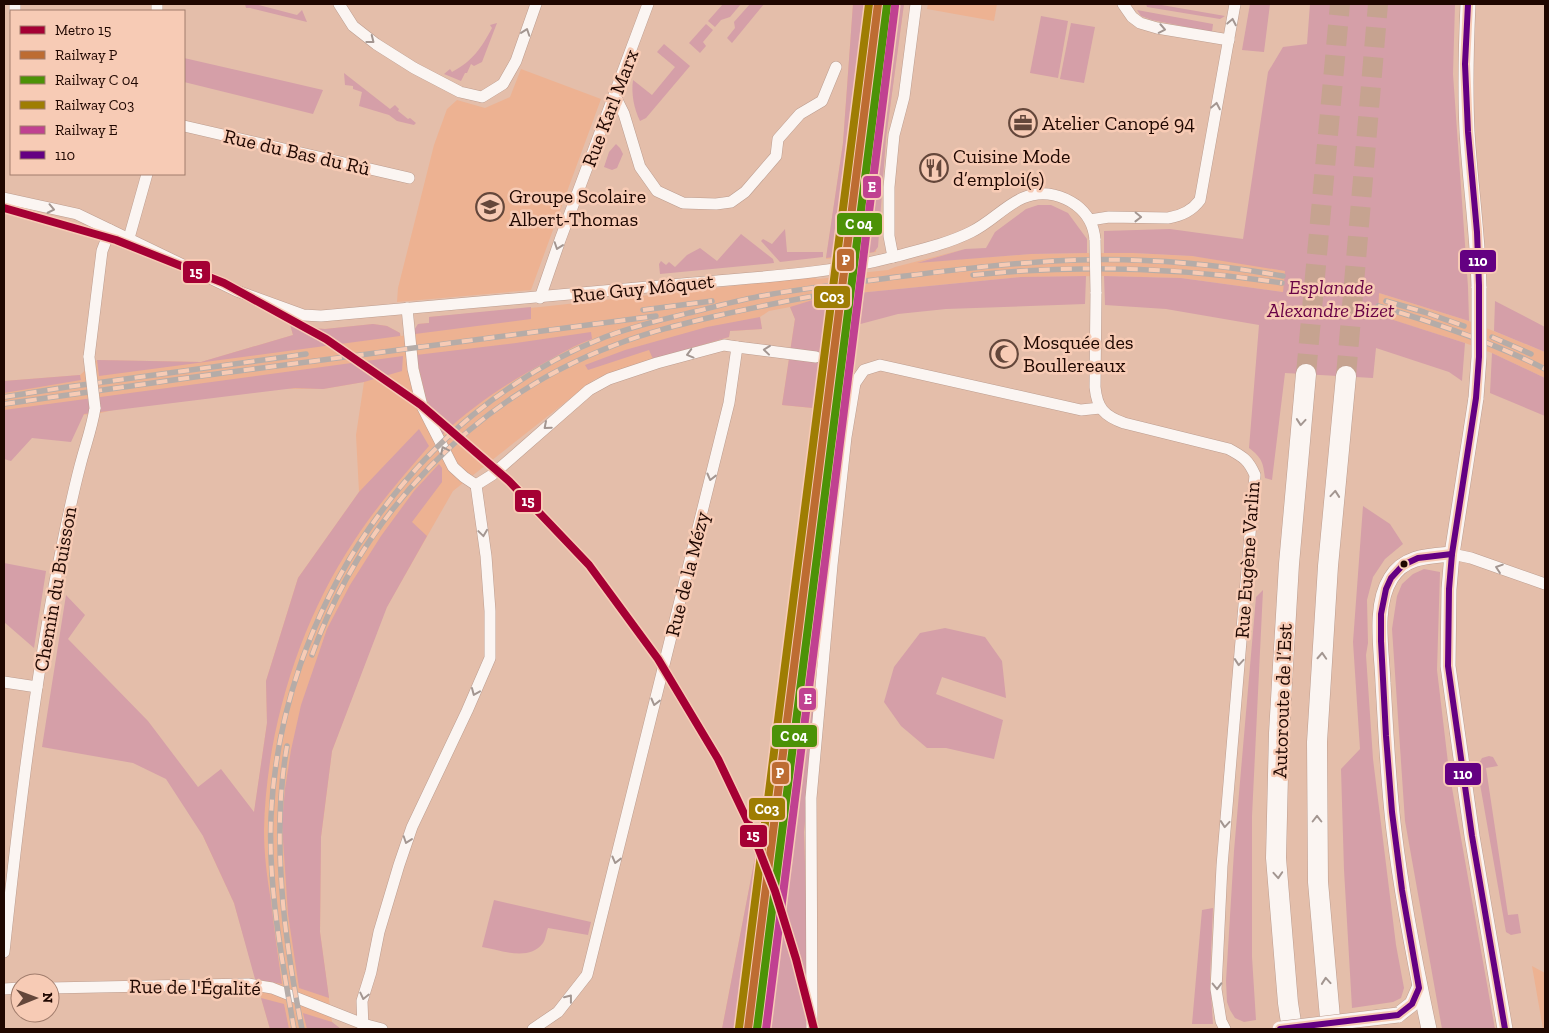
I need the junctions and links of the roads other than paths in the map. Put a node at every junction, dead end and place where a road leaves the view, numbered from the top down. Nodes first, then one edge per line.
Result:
1 (339, 4) edge
2 (536, 4) edge
3 (648, 4) edge
4 (916, 4) edge
5 (1123, 4) edge
6 (1235, 4) edge
7 (1468, 4) edge
8 (1229, 40) junction
9 (836, 67) dead end
10 (615, 96) junction
11 (185, 126) edge
12 (147, 175) edge
13 (409, 178) dead end
14 (4, 198) edge
15 (1090, 220) junction
16 (110, 230) junction
17 (128, 238) junction
18 (893, 257) junction
19 (540, 298) junction
20 (406, 308) junction
21 (737, 347) junction
22 (816, 357) dead end
23 (1306, 374) tunnel mouth
24 (1346, 376) tunnel mouth
25 (1100, 408) junction
26 (476, 485) junction
27 (1452, 554) junction
28 (1545, 584) edge
29 (4, 682) edge
30 (38, 687) junction
31 (5, 929) edge
32 (4, 952) edge
33 (60, 988) edge
34 (1419, 988) junction
35 (1398, 1015) junction
36 (363, 1026) edge
37 (1428, 1028) edge
38 (382, 1029) edge
39 (533, 1029) edge
40 (812, 1029) edge
41 (1225, 1029) edge
42 (1280, 1029) edge
43 (1292, 1029) edge
44 (1331, 1029) edge
45 (1505, 1029) edge

1 -> 2 street
3 - 10 street, Rue Karl Marx
4 - 18 street
5 -> 8 street
8 -> 6 street
7 - 27 main road, bridge
15 -> 8 street
9 - 10 street
10 -> 19 street, Rue Karl Marx
11 - 13 street, Rue du Bas du Rû
12 - 17 street
14 -> 16 street, Rue Guy Môquet
15 - 18 street, Rue Guy Môquet
15 - 25 street, bridge
16 - 17 street, Rue Guy Môquet
16 - 30 street, Chemin du Buisson, bridge
17 - 20 street, Rue Guy Môquet
18 - 19 street, Rue Guy Môquet
19 - 20 street, Rue Guy Môquet
26 -> 20 street
22 -> 21 street
21 -> 26 street
21 - 39 street, Rue de la Mézy
23 -> 43 highway, Autoroute de l’Est
44 -> 24 highway, Autoroute de l’Est
25 - 40 street
25 -> 41 street, Rue Eugène Varlin
26 -> 36 street
28 -> 27 street
27 - 34 main road
27 - 45 main road
29 - 30 street
30 - 31 street, Chemin du Buisson
31 - 32 street, Chemin du Buisson
33 - 36 street, Rue de l'Égalité
34 - 35 main road
34 - 37 main road
35 - 37 main road
35 - 42 main road, bridge
36 - 38 street

